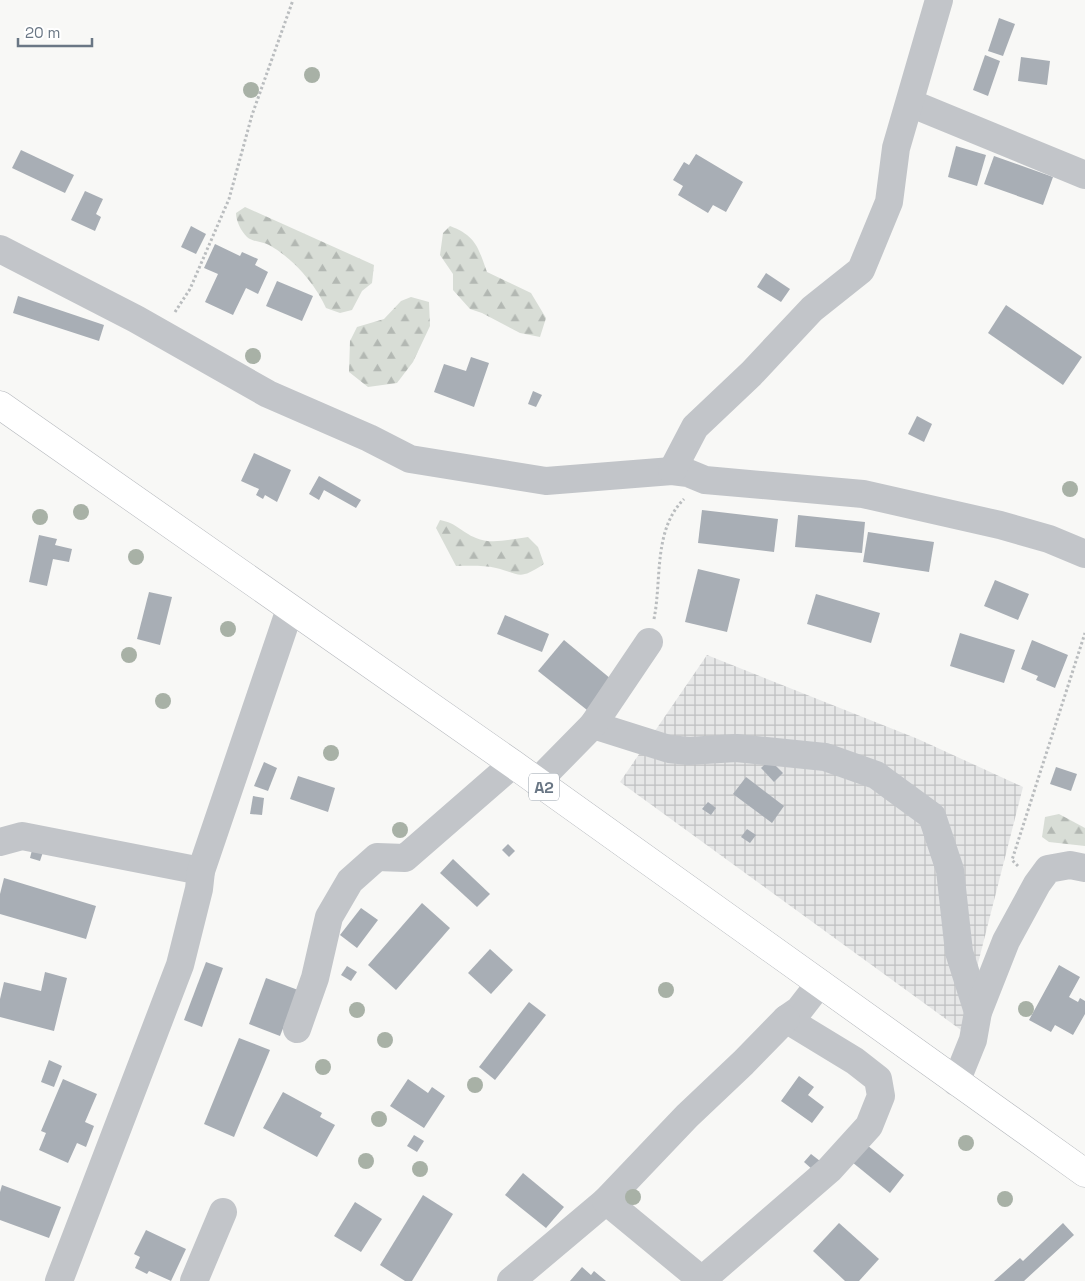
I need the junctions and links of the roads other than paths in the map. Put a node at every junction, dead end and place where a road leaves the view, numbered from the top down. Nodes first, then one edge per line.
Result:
1 (939, 0) edge
2 (910, 103) junction
3 (1085, 175) edge
4 (0, 249) edge
5 (0, 405) edge
6 (672, 471) junction
7 (1085, 554) edge
8 (290, 609) junction
9 (649, 642) road end
10 (593, 725) junction
11 (513, 764) junction
12 (537, 782) junction
13 (0, 842) edge
14 (1085, 868) edge
15 (201, 871) junction
16 (820, 983) junction
17 (978, 1012) junction
18 (786, 1019) junction
19 (297, 1028) dead end
20 (956, 1082) junction
21 (1085, 1173) edge
22 (606, 1201) junction
23 (223, 1212) dead end
24 (694, 1278) edge
25 (59, 1281) edge
26 (194, 1281) edge
27 (510, 1281) edge

1 - 2 street
2 - 3 street
2 - 6 street
4 - 6 street
5 - 8 main road, A2
6 - 7 street
8 - 11 main road, A2
8 - 15 street
9 - 10 street
10 - 12 street
10 - 17 street
11 - 12 main road, A2
11 - 19 street
12 - 16 main road, A2
13 - 15 street
14 - 17 street
15 - 25 street
16 - 18 street
16 - 20 main road, A2
17 - 20 street
18 - 22 street
18 - 24 street
20 - 21 main road, A2
22 - 24 street
22 - 27 street
23 - 26 street

